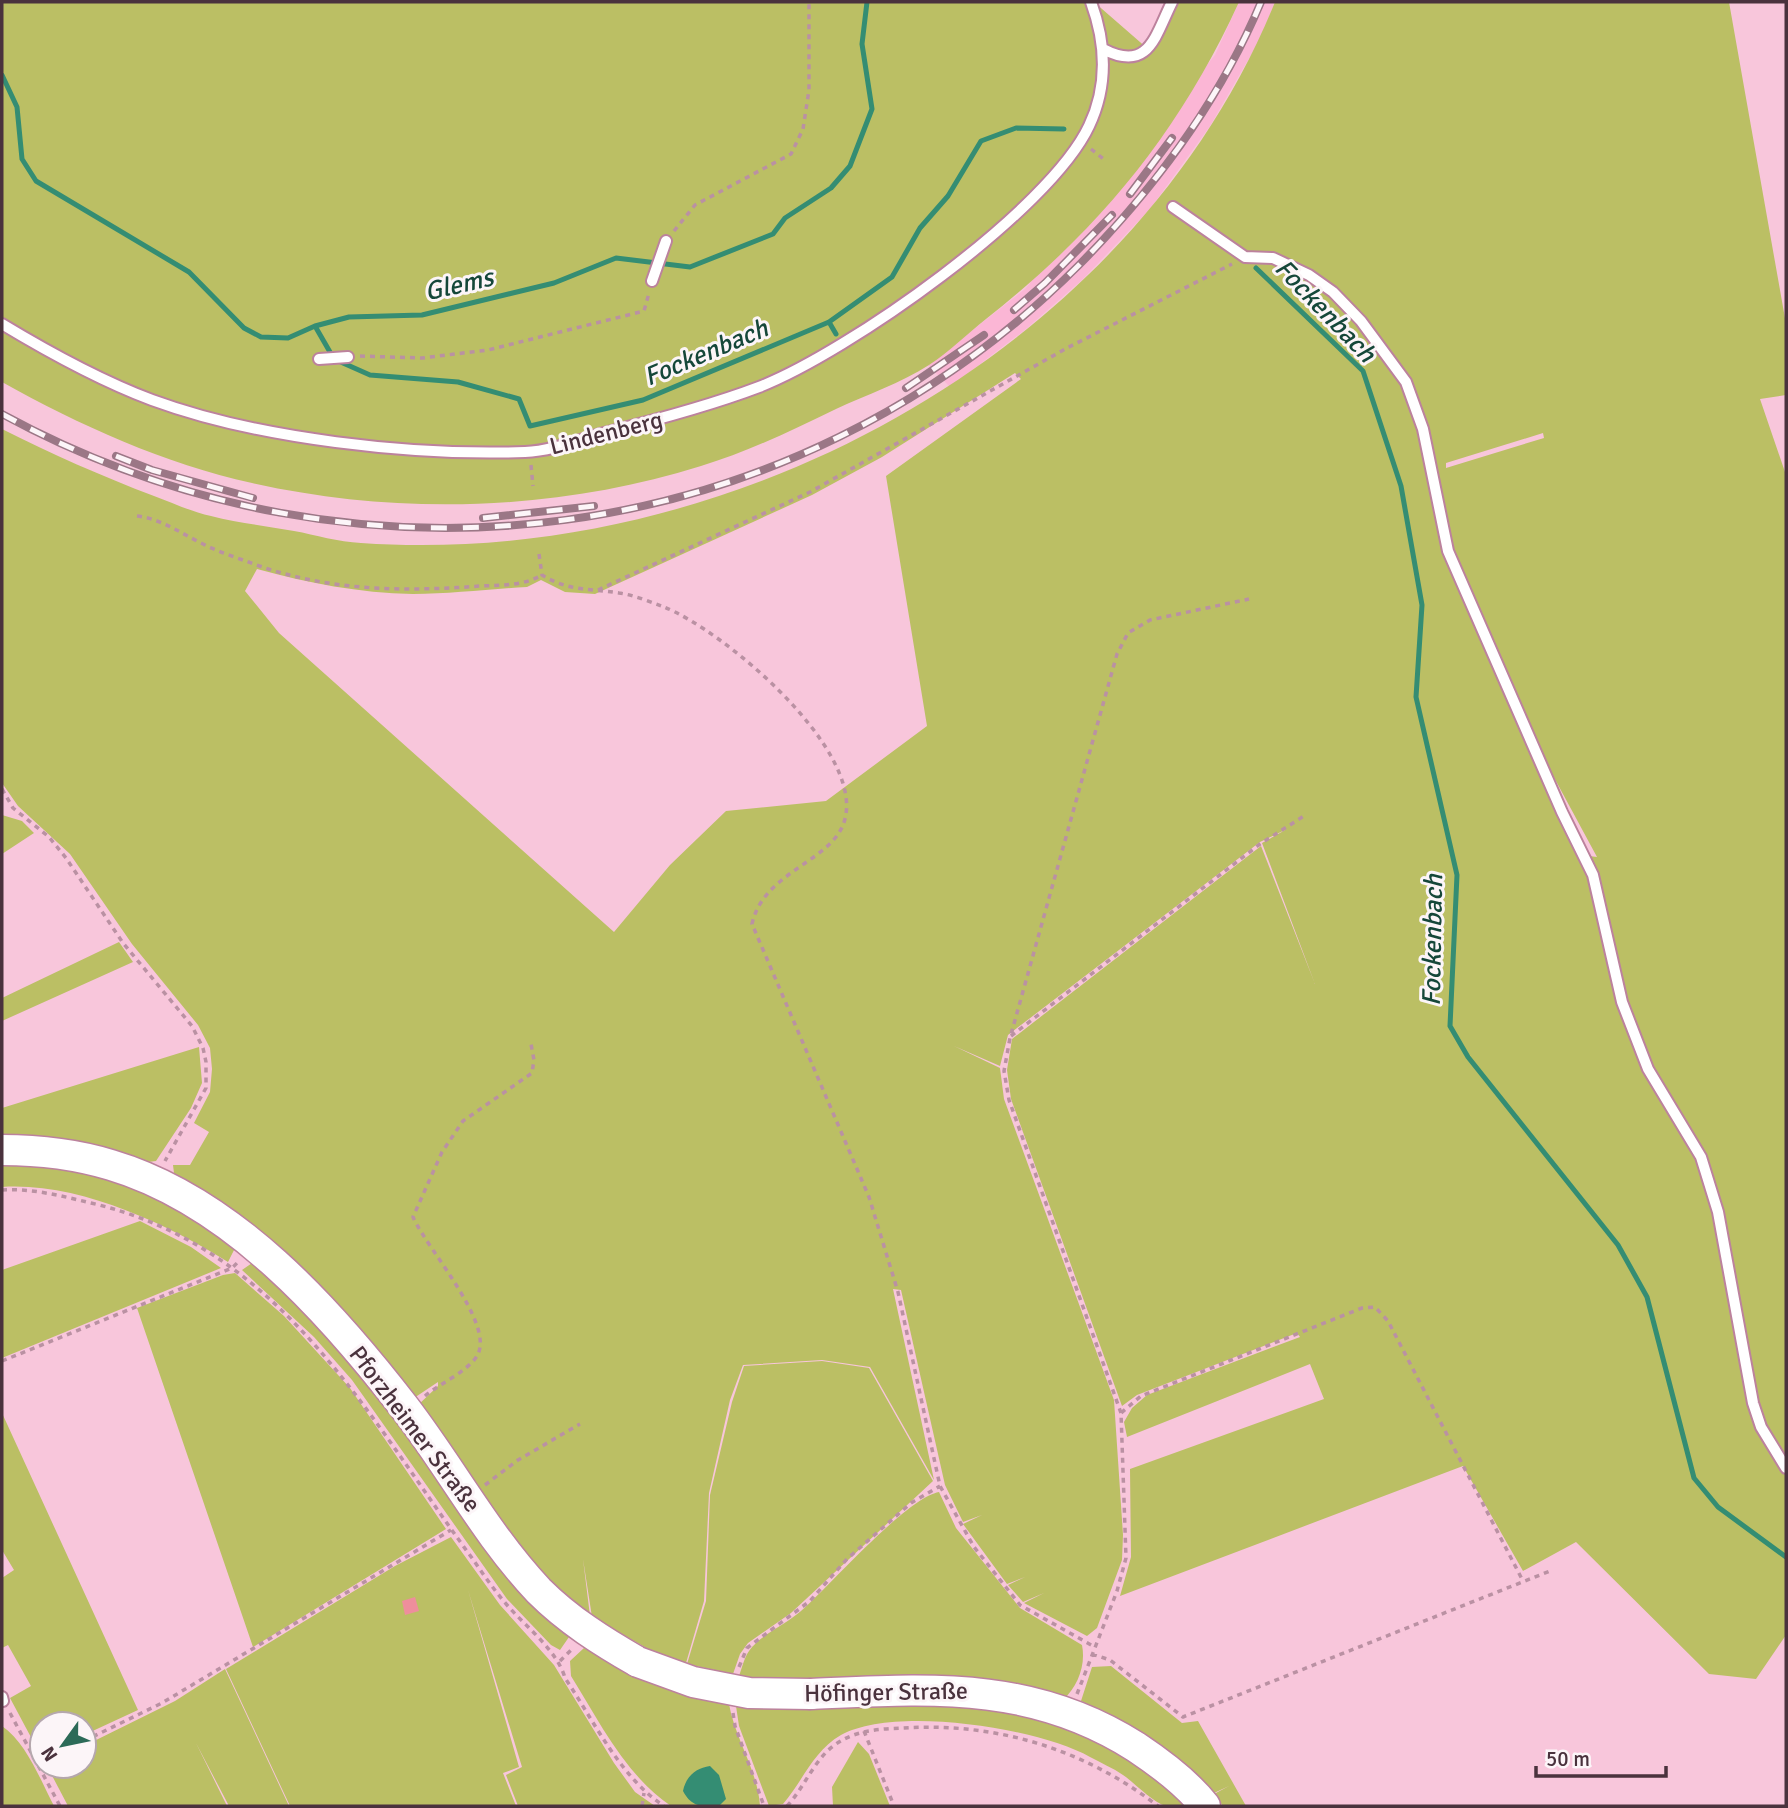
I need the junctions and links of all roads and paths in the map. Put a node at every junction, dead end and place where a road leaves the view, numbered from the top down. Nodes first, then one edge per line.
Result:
1 (809, 2) edge
2 (1091, 2) edge
3 (1172, 2) edge
4 (1103, 49) junction
5 (1080, 142) junction
6 (1106, 161) dead end
7 (1173, 207) dead end
8 (666, 241) joint
9 (1245, 257) junction
10 (652, 281) joint
11 (2, 324) edge
12 (348, 357) joint
13 (320, 359) dead end
14 (529, 452) junction
15 (533, 486) dead end
16 (137, 516) dead end
17 (539, 554) dead end
18 (542, 575) junction
19 (596, 591) junction
20 (1249, 599) dead end
21 (2, 789) edge
22 (1304, 816) dead end
23 (1010, 1038) junction
24 (531, 1044) dead end
25 (2, 1150) edge
26 (153, 1181) junction
27 (2, 1190) edge
28 (252, 1246) junction
29 (232, 1268) junction
30 (2, 1361) edge
31 (406, 1409) junction
32 (1121, 1413) junction
33 (580, 1424) dead end
34 (1786, 1468) edge
35 (940, 1486) junction
36 (467, 1498) junction
37 (451, 1530) junction
38 (1550, 1571) dead end
39 (1523, 1581) junction
40 (588, 1632) joint
41 (1093, 1646) junction
42 (1092, 1654) junction
43 (737, 1674) dead end
44 (3, 1699) edge
45 (733, 1708) dead end
46 (1070, 1712) junction
47 (864, 1731) junction
48 (98, 1734) edge
49 (28, 1741) edge
50 (48, 1780) edge
51 (644, 1793) junction
52 (60, 1806) edge
53 (642, 1806) edge
54 (664, 1806) edge
55 (764, 1806) edge
56 (787, 1806) edge
57 (894, 1806) edge
58 (1158, 1806) edge
59 (1205, 1806) edge

1 - 8 path
2 - 4 lane, Lindenberg
3 - 4 lane
4 - 5 lane, Lindenberg
5 - 6 path
5 - 14 lane, Lindenberg
7 - 9 lane
8 - 10 lane
9 - 19 path
9 - 34 lane
10 - 12 path
11 - 14 lane, Lindenberg
12 - 13 lane
14 - 15 path
16 - 18 path
17 - 18 path
18 - 19 path
19 - 35 path
20 - 23 path
21 - 26 path
22 - 23 path
23 - 32 path
24 - 31 path
25 - 26 street, Pforzheimer Straße
26 - 28 street, Pforzheimer Straße
27 - 29 path
28 - 29 path
28 - 31 street, Pforzheimer Straße
29 - 30 path
29 - 37 path
31 - 36 street, Pforzheimer Straße
32 - 39 path
32 - 41 path
33 - 36 path
35 - 41 path
35 - 43 path
36 - 40 street, Pforzheimer Straße
37 - 48 path
37 - 51 path
38 - 39 path
39 - 42 path
40 - 46 street, Höfinger Straße, bridge
41 - 42 path
42 - 46 path
44 - 49 path
45 - 55 path
46 - 59 street, Höfinger Straße
47 - 56 path
47 - 57 path
47 - 58 path
50 - 52 path
51 - 53 path
51 - 54 path

